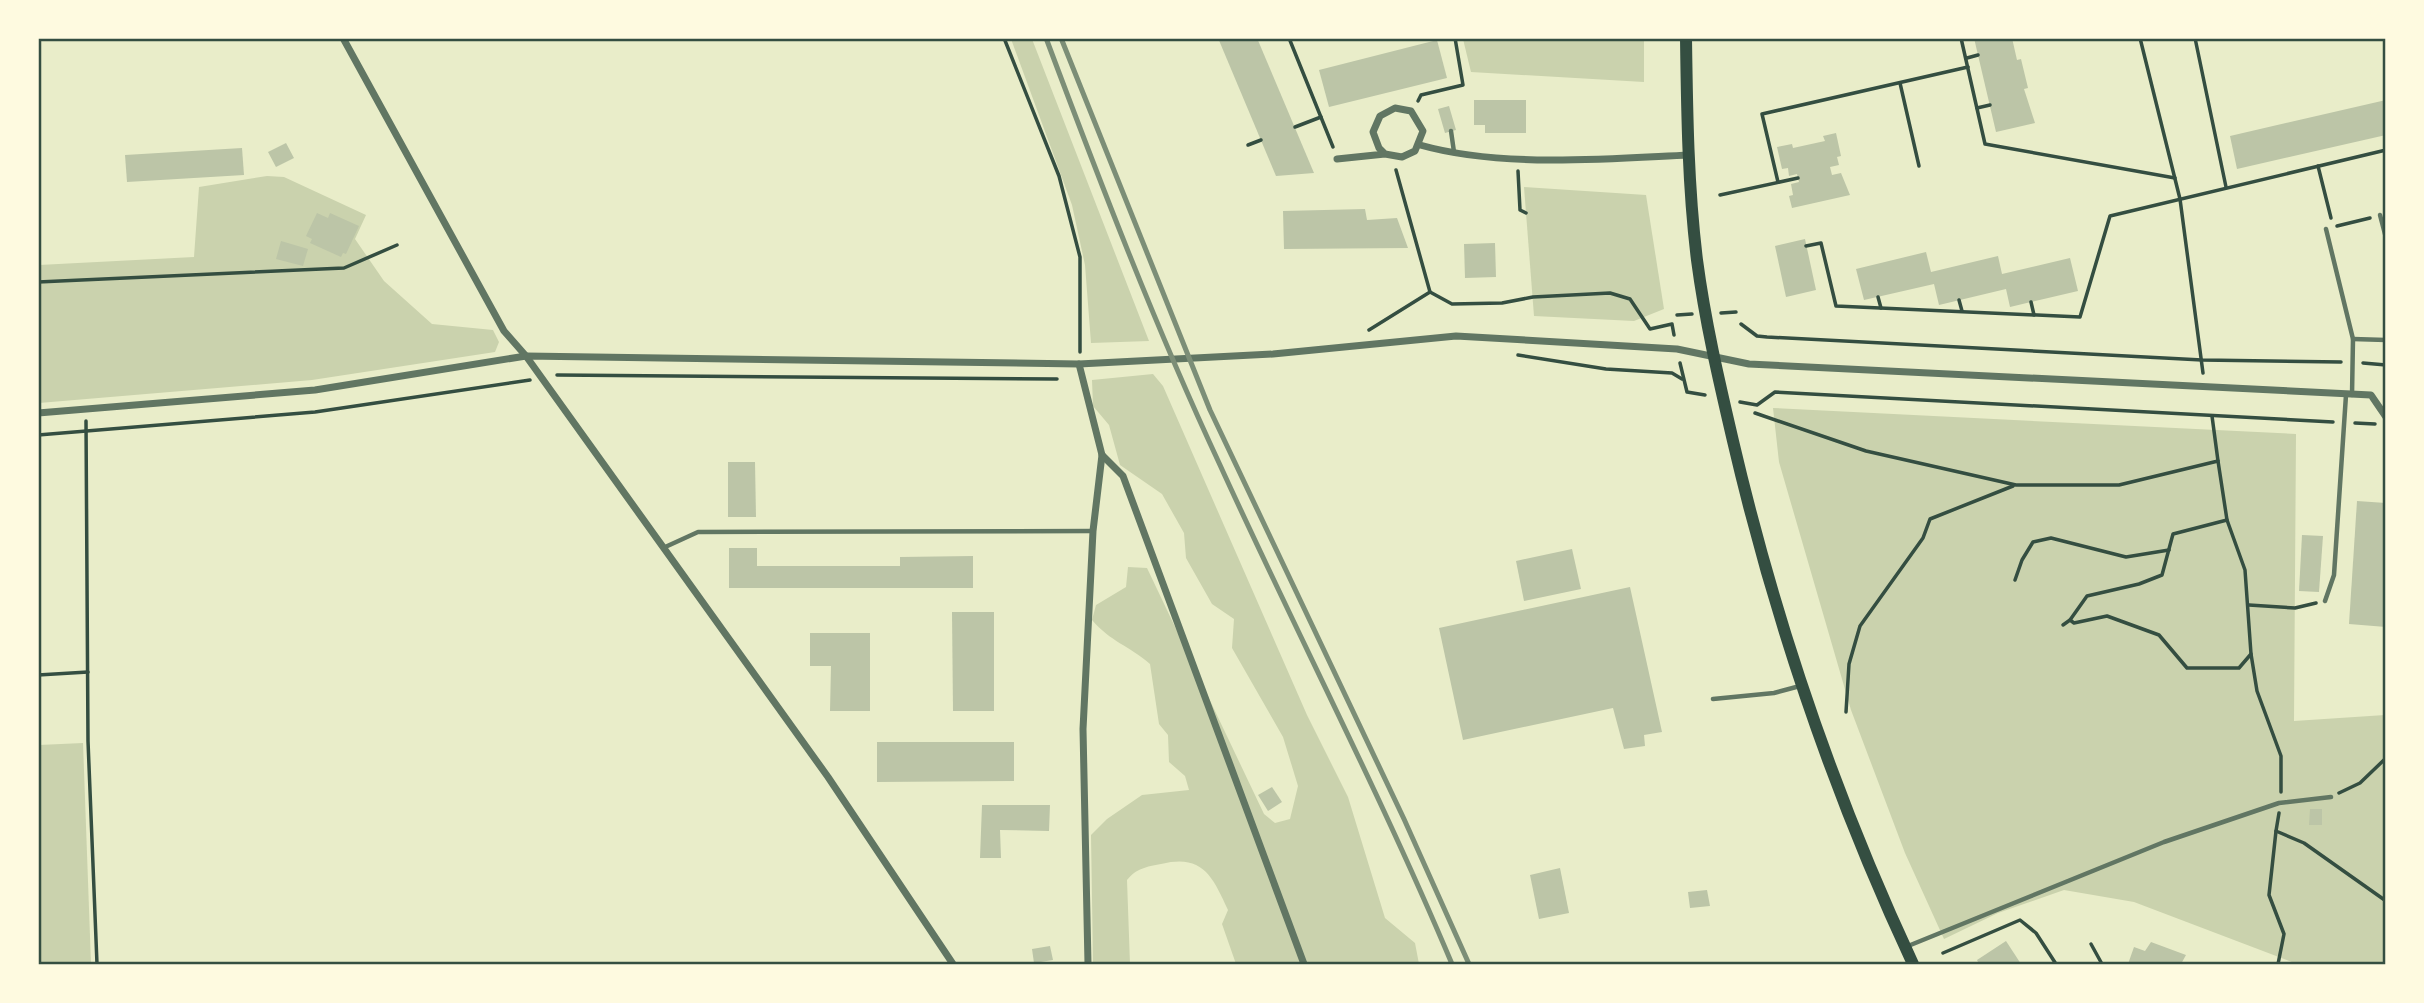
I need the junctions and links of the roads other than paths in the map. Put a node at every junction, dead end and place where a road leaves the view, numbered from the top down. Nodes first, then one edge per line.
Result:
1 (343, 38) edge
2 (1686, 38) edge
3 (1451, 131) dead end
4 (1420, 145) junction
5 (1454, 152) junction
6 (1385, 154) junction
7 (1689, 155) junction
8 (1337, 159) road end
9 (2380, 215) road end
10 (2326, 229) dead end
11 (2385, 238) edge
12 (2353, 340) junction
13 (2385, 340) edge
14 (526, 356) junction
15 (1713, 358) junction
16 (1079, 364) junction
17 (2349, 395) junction
18 (38, 413) edge
19 (2385, 417) edge
20 (1102, 455) junction
21 (1093, 531) junction
22 (662, 548) junction
23 (2325, 601) road end
24 (1801, 685) junction
25 (1713, 699) dead end
26 (2331, 797) road end
27 (1905, 947) junction
28 (953, 964) edge
29 (1088, 964) edge
30 (1304, 964) edge
31 (1913, 964) edge

1 - 14 street
2 - 7 main road
3 - 5 lane
4 - 5 street
4 - 6 street
4 - 6 street
5 - 7 street
6 - 8 street
7 - 15 main road
9 - 11 lane
10 - 12 lane
12 - 13 lane
12 - 17 lane
14 - 16 street
14 - 18 street
14 - 22 street
15 - 16 street
15 - 17 street
15 - 24 main road
16 - 20 street
17 - 19 street
17 - 23 lane
20 - 21 street
20 - 30 street
21 - 22 lane
21 - 29 street
22 - 28 street
24 - 25 lane
24 - 27 main road
26 - 27 lane
27 - 31 main road

